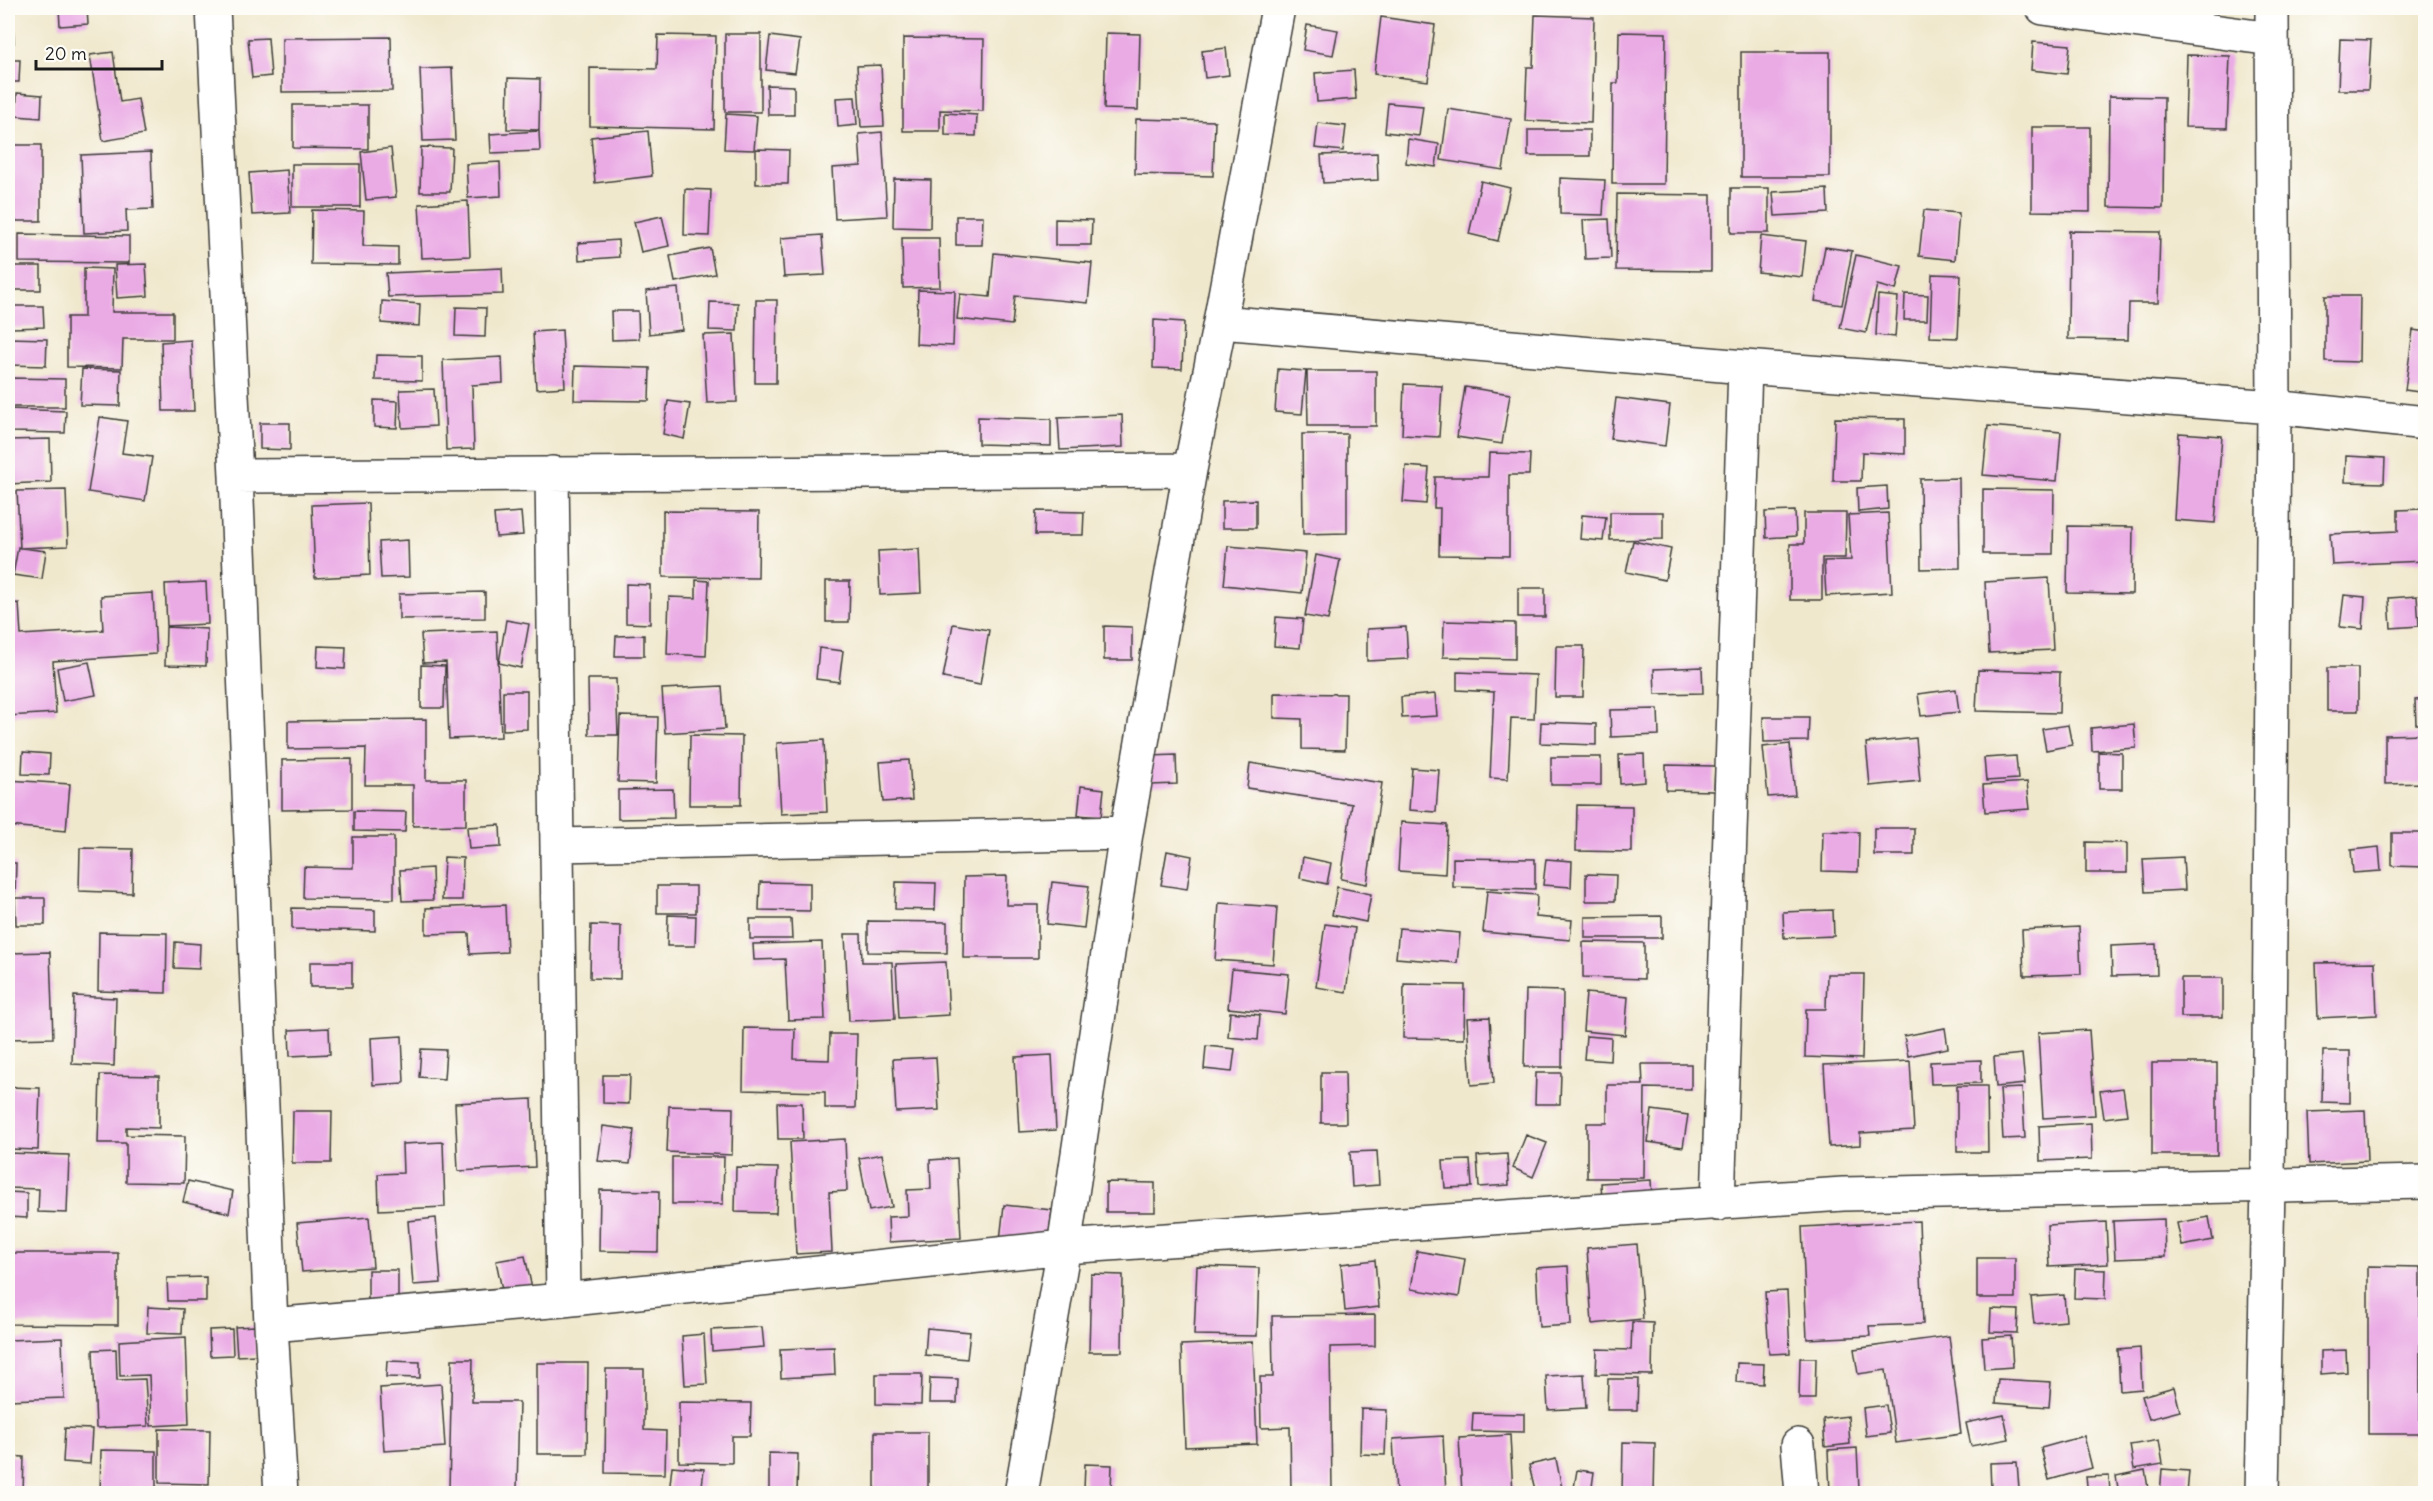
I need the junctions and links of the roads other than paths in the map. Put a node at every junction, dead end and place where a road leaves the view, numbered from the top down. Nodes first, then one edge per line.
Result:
1 (213, 8) edge
2 (1278, 8) edge
3 (2043, 8) edge
4 (2272, 23) edge
5 (1220, 322) junction
6 (1745, 367) junction
7 (2274, 407) junction
8 (2426, 423) edge
9 (1190, 470) junction
10 (552, 473) junction
11 (237, 476) junction
12 (1126, 833) junction
13 (557, 845) junction
14 (2426, 1182) edge
15 (2268, 1184) junction
16 (1718, 1204) junction
17 (1064, 1247) junction
18 (563, 1300) junction
19 (271, 1325) junction
20 (1798, 1445) dead end
21 (281, 1494) edge
22 (1021, 1494) edge
23 (1802, 1494) edge
24 (2262, 1494) edge

1 - 11 street
2 - 5 street
3 - 4 street
4 - 7 street
5 - 6 street
5 - 9 street
6 - 7 street
6 - 16 street
7 - 8 street
7 - 15 street
9 - 10 street
9 - 12 street
10 - 11 street
10 - 13 street
11 - 19 street
12 - 13 street
12 - 17 street
13 - 18 street
14 - 15 street
15 - 16 street
15 - 24 street
16 - 17 street
17 - 18 street
17 - 22 street
18 - 19 street
19 - 21 street
20 - 23 street

